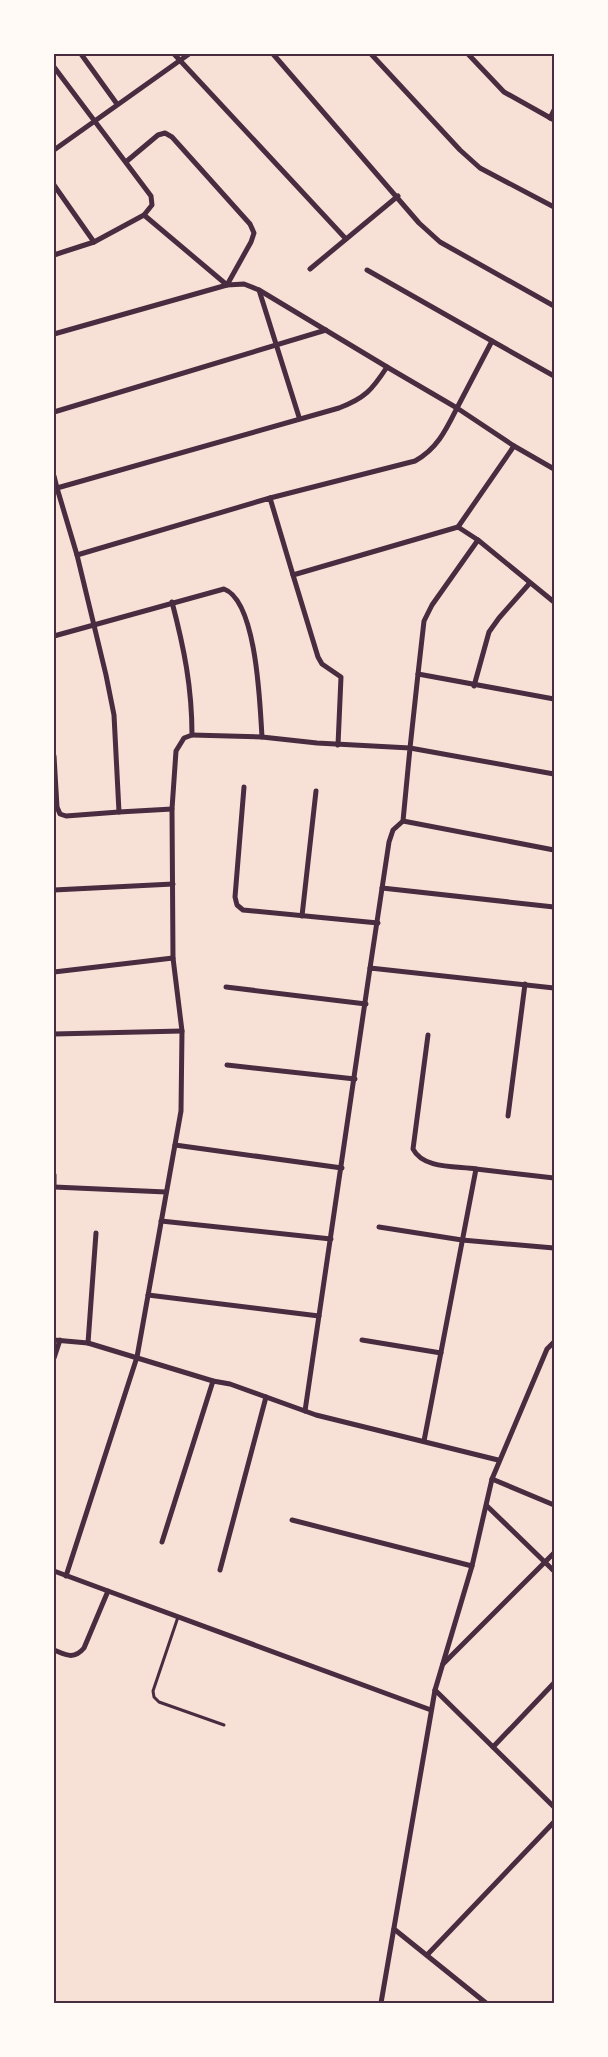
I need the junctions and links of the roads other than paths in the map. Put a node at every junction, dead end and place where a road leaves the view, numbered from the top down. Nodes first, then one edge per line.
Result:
1 (80, 54) edge
2 (174, 54) edge
3 (189, 54) edge
4 (273, 54) edge
5 (371, 54) edge
6 (468, 54) edge
7 (179, 61) junction
8 (54, 67) edge
9 (118, 104) junction
10 (554, 110) edge
11 (552, 119) edge
12 (94, 121) junction
13 (54, 150) edge
14 (127, 161) junction
15 (54, 185) edge
16 (398, 196) junction
17 (554, 207) edge
18 (144, 215) junction
19 (346, 239) junction
20 (94, 242) junction
21 (54, 255) edge
22 (310, 269) dead end
23 (367, 270) dead end
24 (227, 285) junction
25 (259, 290) junction
26 (554, 306) edge
27 (326, 330) junction
28 (54, 334) edge
29 (492, 341) junction
30 (276, 346) junction
31 (387, 367) junction
32 (554, 376) edge
33 (458, 408) junction
34 (54, 412) edge
35 (299, 418) junction
36 (514, 446) junction
37 (554, 469) edge
38 (54, 476) edge
39 (57, 488) junction
40 (270, 498) junction
41 (458, 527) junction
42 (478, 540) junction
43 (77, 555) junction
44 (293, 575) junction
45 (529, 584) junction
46 (172, 602) junction
47 (554, 602) edge
48 (93, 626) junction
49 (54, 636) edge
50 (418, 674) junction
51 (474, 686) junction
52 (554, 699) edge
53 (192, 735) junction
54 (262, 737) junction
55 (338, 745) junction
56 (410, 748) junction
57 (54, 756) edge
58 (554, 774) edge
59 (244, 787) dead end
60 (316, 791) dead end
61 (172, 809) junction
62 (119, 812) junction
63 (403, 821) junction
64 (554, 850) edge
65 (173, 884) junction
66 (382, 888) junction
67 (54, 890) edge
68 (554, 907) edge
69 (302, 916) junction
70 (378, 923) junction
71 (173, 958) junction
72 (370, 968) junction
73 (54, 972) edge
74 (525, 984) junction
75 (226, 987) dead end
76 (554, 988) edge
77 (366, 1004) junction
78 (182, 1031) junction
79 (54, 1034) edge
80 (428, 1035) dead end
81 (227, 1064) dead end
82 (355, 1079) junction
83 (508, 1116) dead end
84 (175, 1145) junction
85 (342, 1168) junction
86 (476, 1169) junction
87 (54, 1176) edge
88 (554, 1178) edge
89 (54, 1187) edge
90 (166, 1192) junction
91 (161, 1221) junction
92 (379, 1228) dead end
93 (96, 1233) dead end
94 (331, 1239) junction
95 (462, 1240) junction
96 (554, 1248) edge
97 (148, 1295) junction
98 (320, 1316) junction
99 (57, 1340) edge
100 (362, 1340) dead end
101 (554, 1342) edge
102 (88, 1343) junction
103 (441, 1352) junction
104 (137, 1357) junction
105 (54, 1358) edge
106 (213, 1381) junction
107 (266, 1397) junction
108 (305, 1411) junction
109 (424, 1441) junction
110 (498, 1460) junction
111 (492, 1479) junction
112 (554, 1505) edge
113 (487, 1506) junction
114 (292, 1520) dead end
115 (162, 1542) dead end
116 (554, 1553) edge
117 (546, 1563) junction
118 (472, 1566) junction
119 (220, 1570) dead end
120 (54, 1571) edge
121 (554, 1571) edge
122 (66, 1576) junction
123 (108, 1591) junction
124 (178, 1616) junction
125 (54, 1650) edge
126 (443, 1664) junction
127 (554, 1683) edge
128 (435, 1690) junction
129 (431, 1710) junction
130 (224, 1725) dead end
131 (493, 1747) junction
132 (554, 1807) edge
133 (554, 1822) edge
134 (394, 1929) junction
135 (428, 1954) junction
136 (381, 2003) edge
137 (486, 2003) edge

1 - 9 street
2 - 7 street
3 - 7 street
4 - 16 street
5 - 17 street
6 - 11 street
7 - 9 street
7 - 19 street
8 - 12 street
9 - 12 street
10 - 11 street
12 - 13 street
12 - 14 street
14 - 18 street
14 - 24 street
15 - 20 street
16 - 19 street
16 - 26 street
18 - 20 street
18 - 24 street
19 - 22 street
20 - 21 street
23 - 29 street
24 - 25 street
24 - 28 street
25 - 27 street
25 - 30 street
27 - 30 street
27 - 31 street
29 - 32 street
29 - 33 street
30 - 34 street
30 - 35 street
31 - 33 street
31 - 35 street
33 - 36 street
33 - 40 street
35 - 39 street
36 - 37 street
36 - 41 street
38 - 39 street
39 - 43 street
40 - 43 street
40 - 44 street
41 - 42 street
41 - 44 street
42 - 45 street
42 - 50 street
43 - 48 street
44 - 55 street
45 - 47 street
45 - 51 street
46 - 48 street
46 - 53 street
46 - 54 street
48 - 49 street
48 - 62 street
50 - 51 street
50 - 56 street
51 - 52 street
53 - 54 street
53 - 61 street
54 - 55 street
55 - 56 street
56 - 58 street
56 - 63 street
57 - 62 street
59 - 69 street
60 - 69 street
61 - 62 street
61 - 65 street
63 - 64 street
63 - 66 street
65 - 67 street
65 - 71 street
66 - 68 street
66 - 70 street
69 - 70 street
70 - 72 street
71 - 73 street
71 - 78 street
72 - 74 street
72 - 77 street
74 - 76 street
74 - 83 street
75 - 77 street
77 - 82 street
78 - 79 street
78 - 84 street
80 - 86 street
81 - 82 street
82 - 85 street
84 - 85 street
84 - 90 street
85 - 94 street
86 - 88 street
86 - 95 street
87 - 89 street
89 - 90 street
90 - 91 street
91 - 94 street
91 - 97 street
92 - 95 street
93 - 102 street
94 - 98 street
95 - 96 street
95 - 103 street
97 - 98 street
97 - 104 street
98 - 108 street
99 - 102 street
99 - 105 street
100 - 103 street
101 - 110 street
102 - 104 street
103 - 109 street
104 - 106 street
104 - 122 street
106 - 107 street
106 - 115 street
107 - 108 street
107 - 119 street
108 - 109 street
109 - 110 street
110 - 111 street
111 - 112 street
111 - 113 street
113 - 117 street
113 - 118 street
114 - 118 street
116 - 117 street
117 - 121 street
117 - 126 street
118 - 126 street
120 - 122 street
122 - 123 street
123 - 124 street
123 - 125 street
124 - 129 street
124 - 130 lane
126 - 128 street
127 - 131 street
128 - 129 street
128 - 131 street
129 - 134 street
131 - 132 street
133 - 135 street
134 - 135 street
134 - 136 street
135 - 137 street

